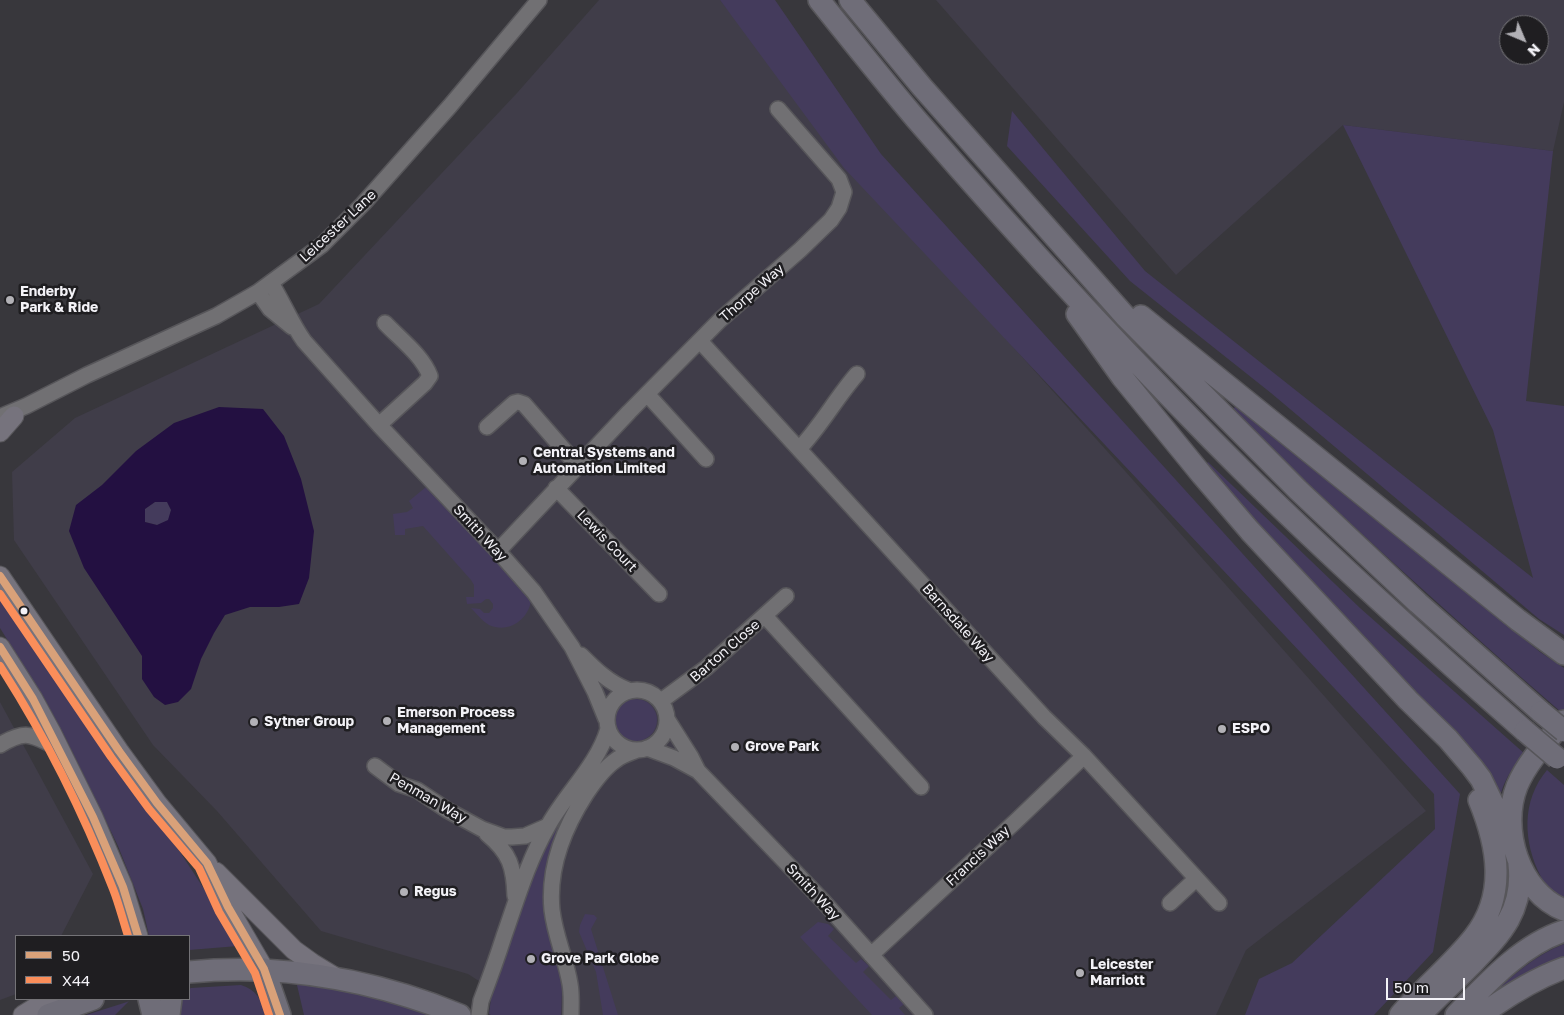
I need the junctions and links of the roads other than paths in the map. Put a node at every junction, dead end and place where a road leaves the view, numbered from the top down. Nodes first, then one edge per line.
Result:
1 (539, 0) edge
2 (819, 0) edge
3 (850, 0) edge
4 (778, 109) dead end
5 (1030, 208) junction
6 (1020, 237) junction
7 (264, 288) junction
8 (385, 323) dead end
9 (700, 341) junction
10 (857, 374) dead end
11 (647, 394) junction
12 (10, 416) edge
13 (379, 425) junction
14 (487, 427) dead end
15 (0, 432) edge
16 (799, 449) junction
17 (706, 459) dead end
18 (578, 466) junction
19 (556, 488) junction
20 (498, 551) junction
21 (0, 576) edge
22 (658, 594) dead end
23 (786, 596) dead end
24 (765, 616) junction
25 (0, 647) edge
26 (572, 647) junction
27 (1564, 654) edge
28 (628, 690) junction
29 (1408, 700) junction
30 (661, 701) junction
31 (667, 719) junction
32 (1564, 721) edge
33 (607, 724) junction
34 (1564, 730) edge
35 (0, 746) edge
36 (59, 748) junction
37 (642, 749) junction
38 (1084, 756) junction
39 (1561, 761) edge
40 (376, 766) dead end
41 (698, 771) junction
42 (921, 787) dead end
43 (548, 826) junction
44 (482, 829) junction
45 (1511, 834) junction
46 (1518, 859) junction
47 (207, 863) junction
48 (1196, 879) junction
49 (515, 903) junction
50 (1170, 903) dead end
51 (1219, 903) dead end
52 (131, 909) junction
53 (1564, 910) edge
54 (1564, 931) edge
55 (125, 935) edge
56 (138, 935) edge
57 (871, 955) junction
58 (1564, 968) edge
59 (264, 969) junction
60 (190, 972) edge
61 (335, 977) junction
62 (47, 1000) edge
63 (90, 1000) edge
64 (148, 1000) edge
65 (171, 1000) edge
66 (24, 1015) edge
67 (48, 1015) edge
68 (152, 1015) edge
69 (169, 1015) edge
70 (280, 1015) edge
71 (460, 1015) edge
72 (478, 1015) edge
73 (571, 1015) edge
74 (925, 1015) edge
75 (1400, 1015) edge
76 (1420, 1015) edge
77 (1456, 1015) edge
78 (1481, 1015) edge

1 - 7 street, Leicester Lane
2 - 6 highway
3 - 5 highway
4 - 9 street, Thorpe Way
5 - 27 highway
5 - 34 highway, bridge
6 - 29 highway
6 - 39 highway, bridge
7 - 12 street, Leicester Lane
7 - 13 street, Smith Way
8 - 13 street
9 - 11 street, Thorpe Way
9 - 16 street, Barnsdale Way
10 - 16 street
11 - 17 street
11 - 18 street, Thorpe Way
12 - 15 main road
13 - 20 street, Smith Way
14 - 18 street
16 - 38 street, Barnsdale Way
18 - 19 street, Thorpe Way
19 - 20 street, Thorpe Way
19 - 22 street, Lewis Court
20 - 26 street, Smith Way
21 - 47 main road
23 - 24 street, Barton Close
24 - 30 street, Barton Close
24 - 42 street
25 - 36 main road
26 - 28 street, Smith Way
26 - 33 street, Smith Way
28 - 30 street
28 - 33 street
29 - 45 highway
29 - 75 highway
30 - 31 street
31 - 37 street
31 - 41 street, Smith Way
32 - 45 highway
33 - 37 street
33 - 43 street, Penman Way
35 - 36 street
36 - 52 main road
37 - 41 street, Smith Way
37 - 73 street
38 - 48 street, Barnsdale Way
38 - 57 street, Francis Way
40 - 44 street, Penman Way
41 - 57 street, Smith Way
43 - 44 street, Penman Way
43 - 49 street, Penman Way
44 - 49 street, Penman Way
45 - 46 highway
46 - 53 highway
46 - 76 highway
47 - 59 main road
47 - 61 main road
48 - 50 street
48 - 51 street, Barnsdale Way
49 - 72 street, Penman Way
52 - 55 main road
52 - 56 main road
54 - 77 highway
57 - 74 street, Smith Way
58 - 78 highway
59 - 60 highway
59 - 61 highway
59 - 70 highway
61 - 71 highway
62 - 66 main road
63 - 67 highway
64 - 68 highway
65 - 69 highway

